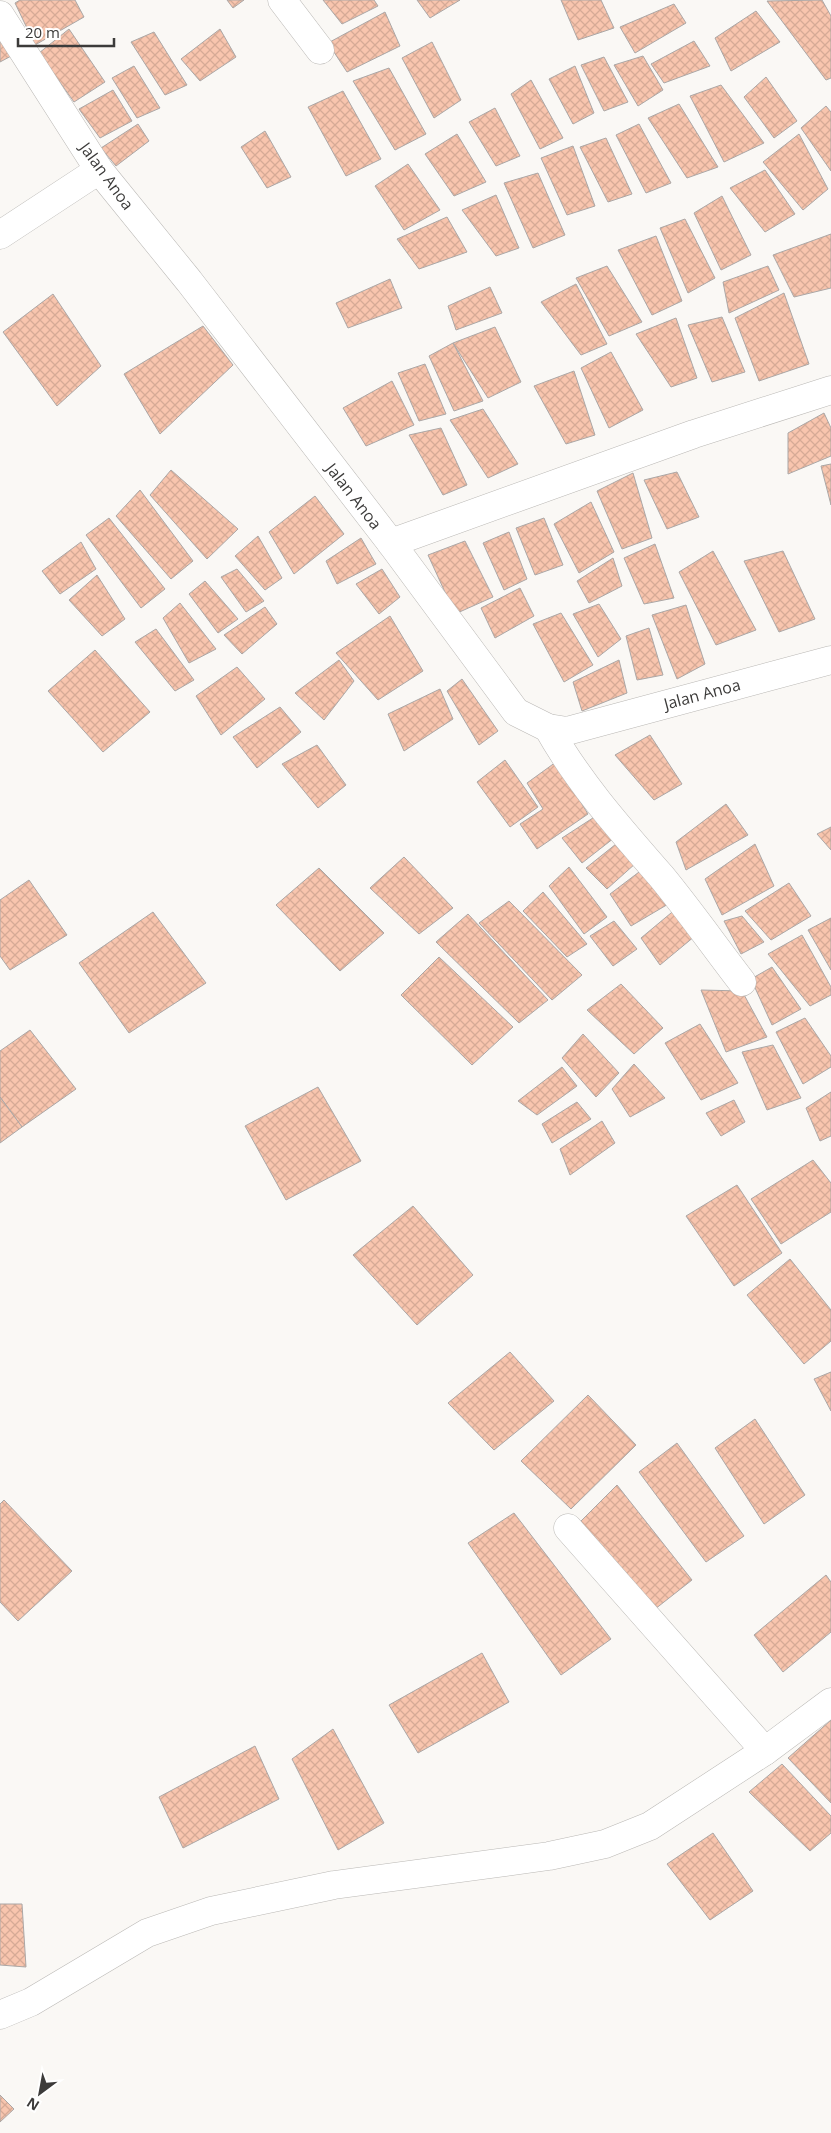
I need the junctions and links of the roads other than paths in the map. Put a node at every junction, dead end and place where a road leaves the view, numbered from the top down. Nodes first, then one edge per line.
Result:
1 (282, 0) edge
2 (0, 15) edge
3 (320, 50) dead end
4 (99, 170) junction
5 (0, 235) edge
6 (831, 390) edge
7 (391, 543) junction
8 (831, 660) edge
9 (548, 728) junction
10 (742, 982) dead end
11 (568, 1528) dead end
12 (831, 1702) edge
13 (765, 1751) junction
14 (0, 2015) edge

1 - 3 street
2 - 4 street, Jalan Anoa
4 - 5 street
4 - 7 street, Jalan Anoa
6 - 7 street
7 - 9 street, Jalan Anoa
8 - 9 street, Jalan Anoa
9 - 10 street
11 - 13 street
12 - 13 street
13 - 14 street

